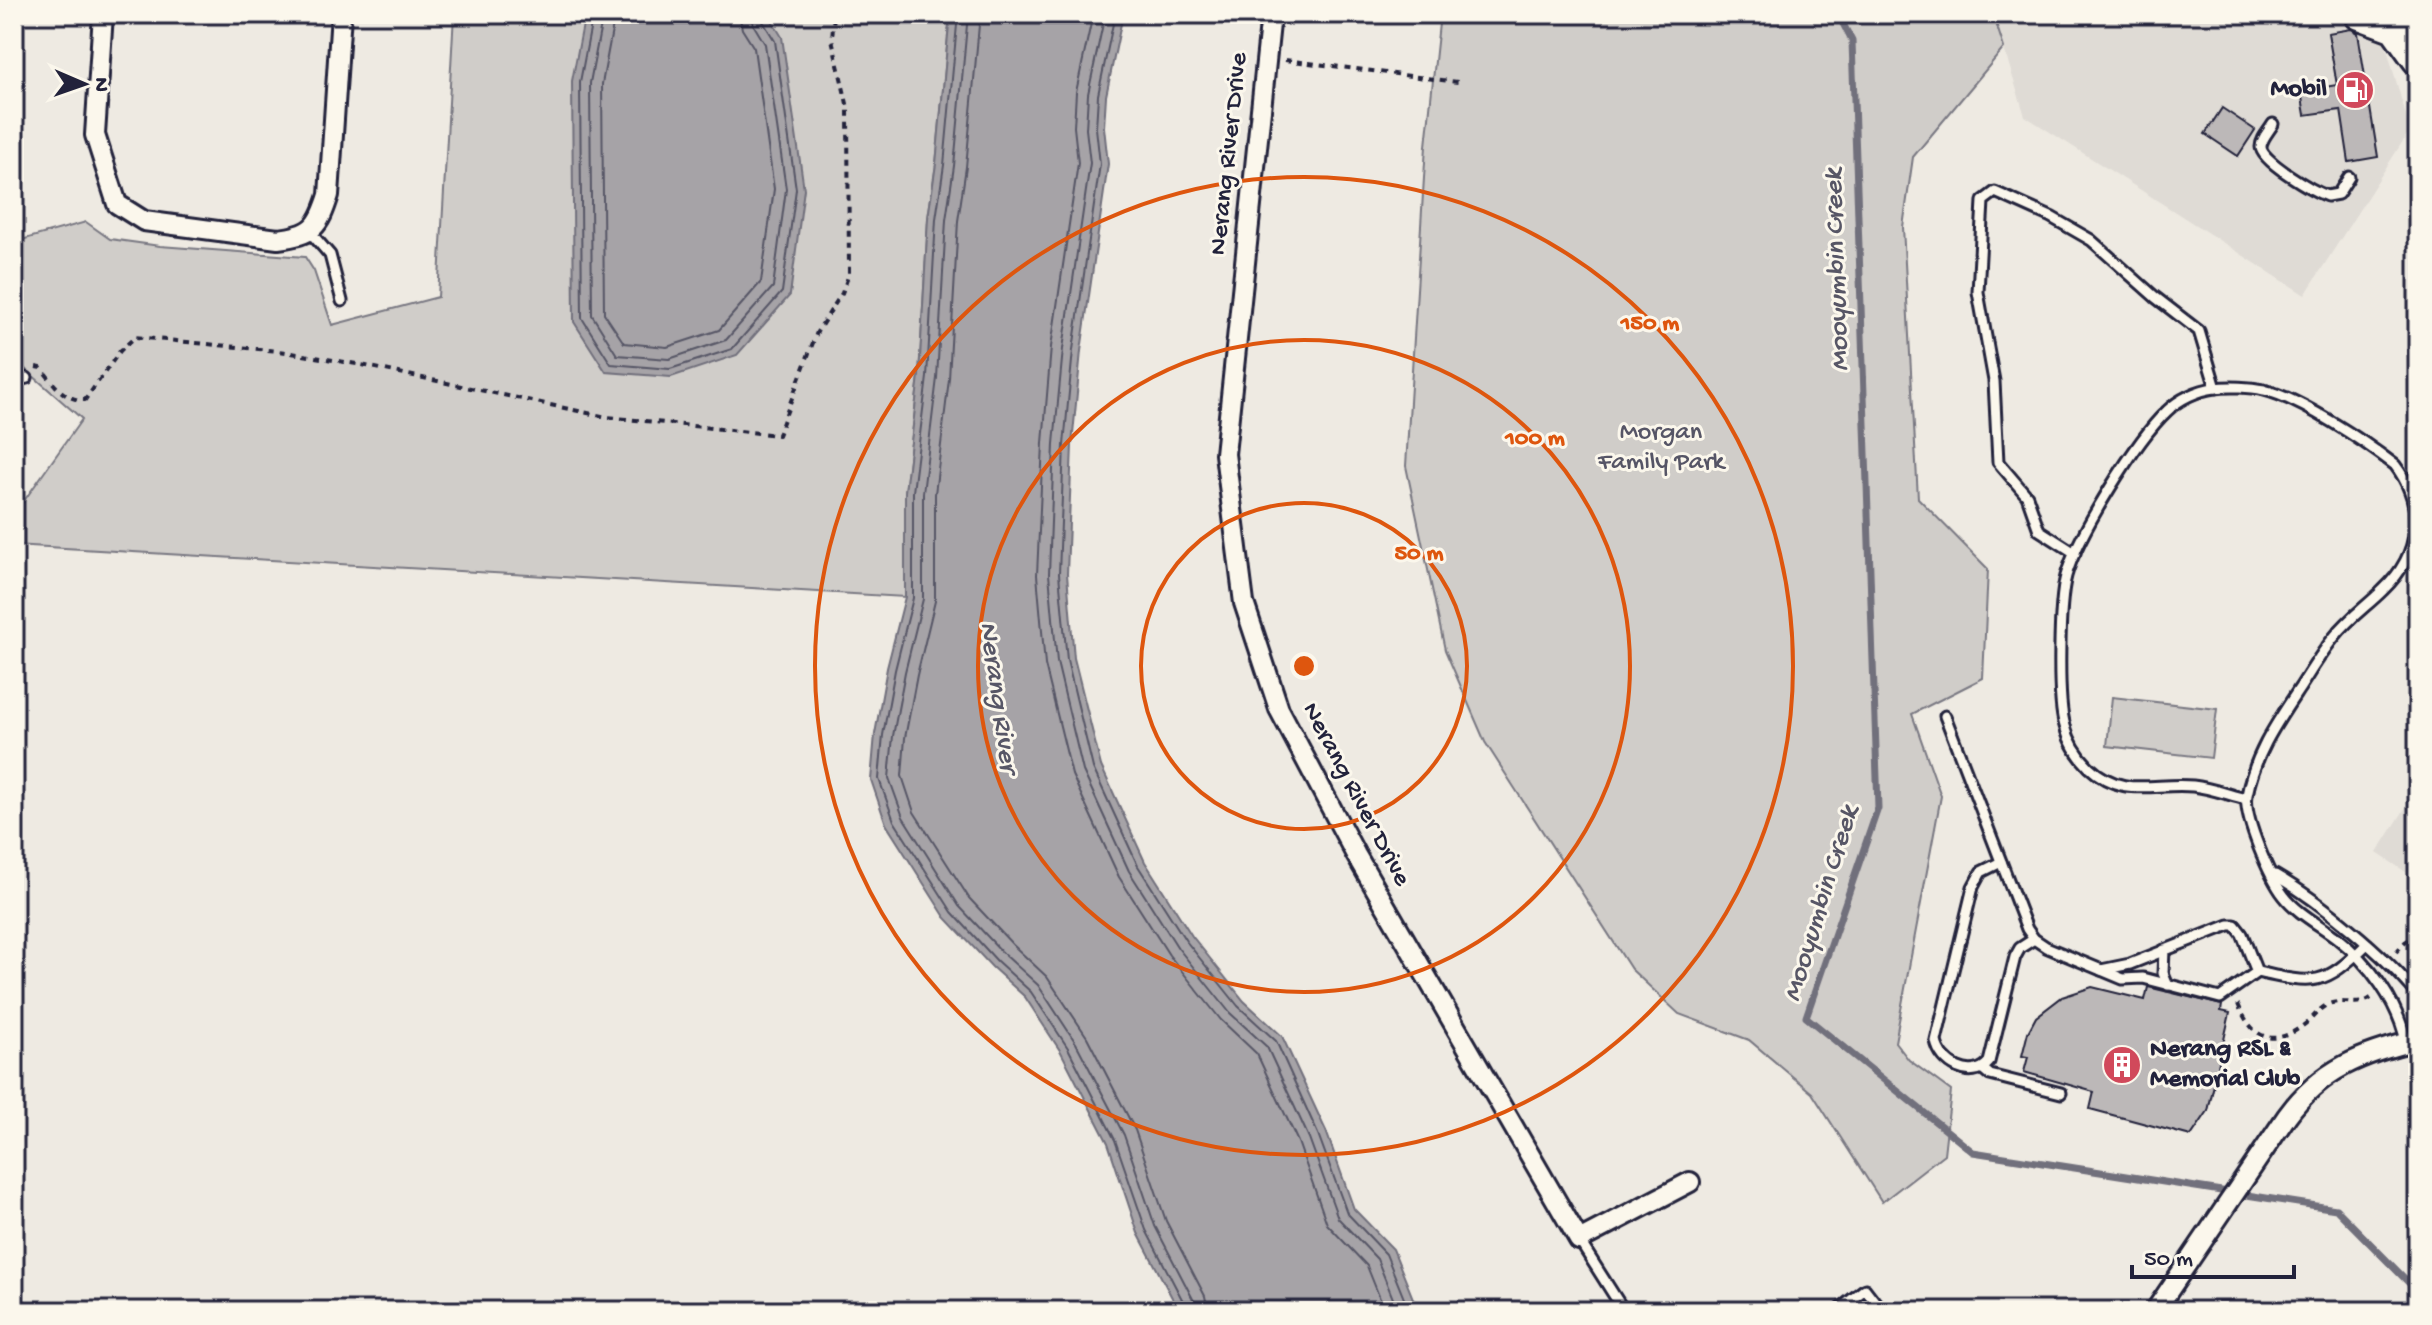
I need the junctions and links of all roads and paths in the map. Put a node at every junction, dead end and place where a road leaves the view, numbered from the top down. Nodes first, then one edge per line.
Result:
1 (103, 14) edge
2 (341, 14) edge
3 (834, 14) edge
4 (1271, 14) edge
5 (2360, 14) edge
6 (1267, 58) junction
7 (2418, 59) edge
8 (1458, 82) dead end
9 (2273, 124) dead end
10 (2349, 177) dead end
11 (310, 232) junction
12 (342, 301) dead end
13 (27, 378) joint
14 (14, 381) edge
15 (2216, 388) junction
16 (2075, 553) junction
17 (1945, 716) dead end
18 (2246, 799) junction
19 (2001, 862) junction
20 (2272, 873) junction
21 (2418, 934) edge
22 (2034, 939) junction
23 (2367, 944) junction
24 (2164, 950) junction
25 (2396, 952) dead end
26 (2355, 956) junction
27 (2101, 970) junction
28 (2257, 972) junction
29 (2168, 985) junction
30 (2232, 991) junction
31 (2376, 995) dead end
32 (2418, 995) edge
33 (2412, 1041) edge
34 (1983, 1069) junction
35 (2061, 1093) dead end
36 (1690, 1182) dead end
37 (1579, 1240) junction
38 (1624, 1311) edge
39 (1837, 1311) edge
40 (1882, 1311) edge
41 (2155, 1311) edge

1 - 11 street
2 - 11 street
3 - 13 path
4 - 6 street, Nerang River Drive
5 - 7 main road
6 - 8 path
6 - 37 street, Nerang River Drive
9 - 10 lane
11 - 12 lane
13 - 14 lane
15 - 16 lane
15 - 16 lane
15 - 18 lane
16 - 18 lane
17 - 19 lane
18 - 20 lane
19 - 22 lane
19 - 34 lane
20 - 23 lane
20 - 26 lane
21 - 25 path
22 - 27 lane
22 - 34 lane
23 - 26 lane
23 - 32 lane
24 - 27 lane
24 - 28 lane
24 - 29 lane
26 - 28 lane
26 - 33 lane
27 - 29 lane
28 - 30 lane
29 - 30 lane
30 - 31 path
33 - 41 street
34 - 35 lane
36 - 37 street
37 - 38 lane
39 - 40 lane

